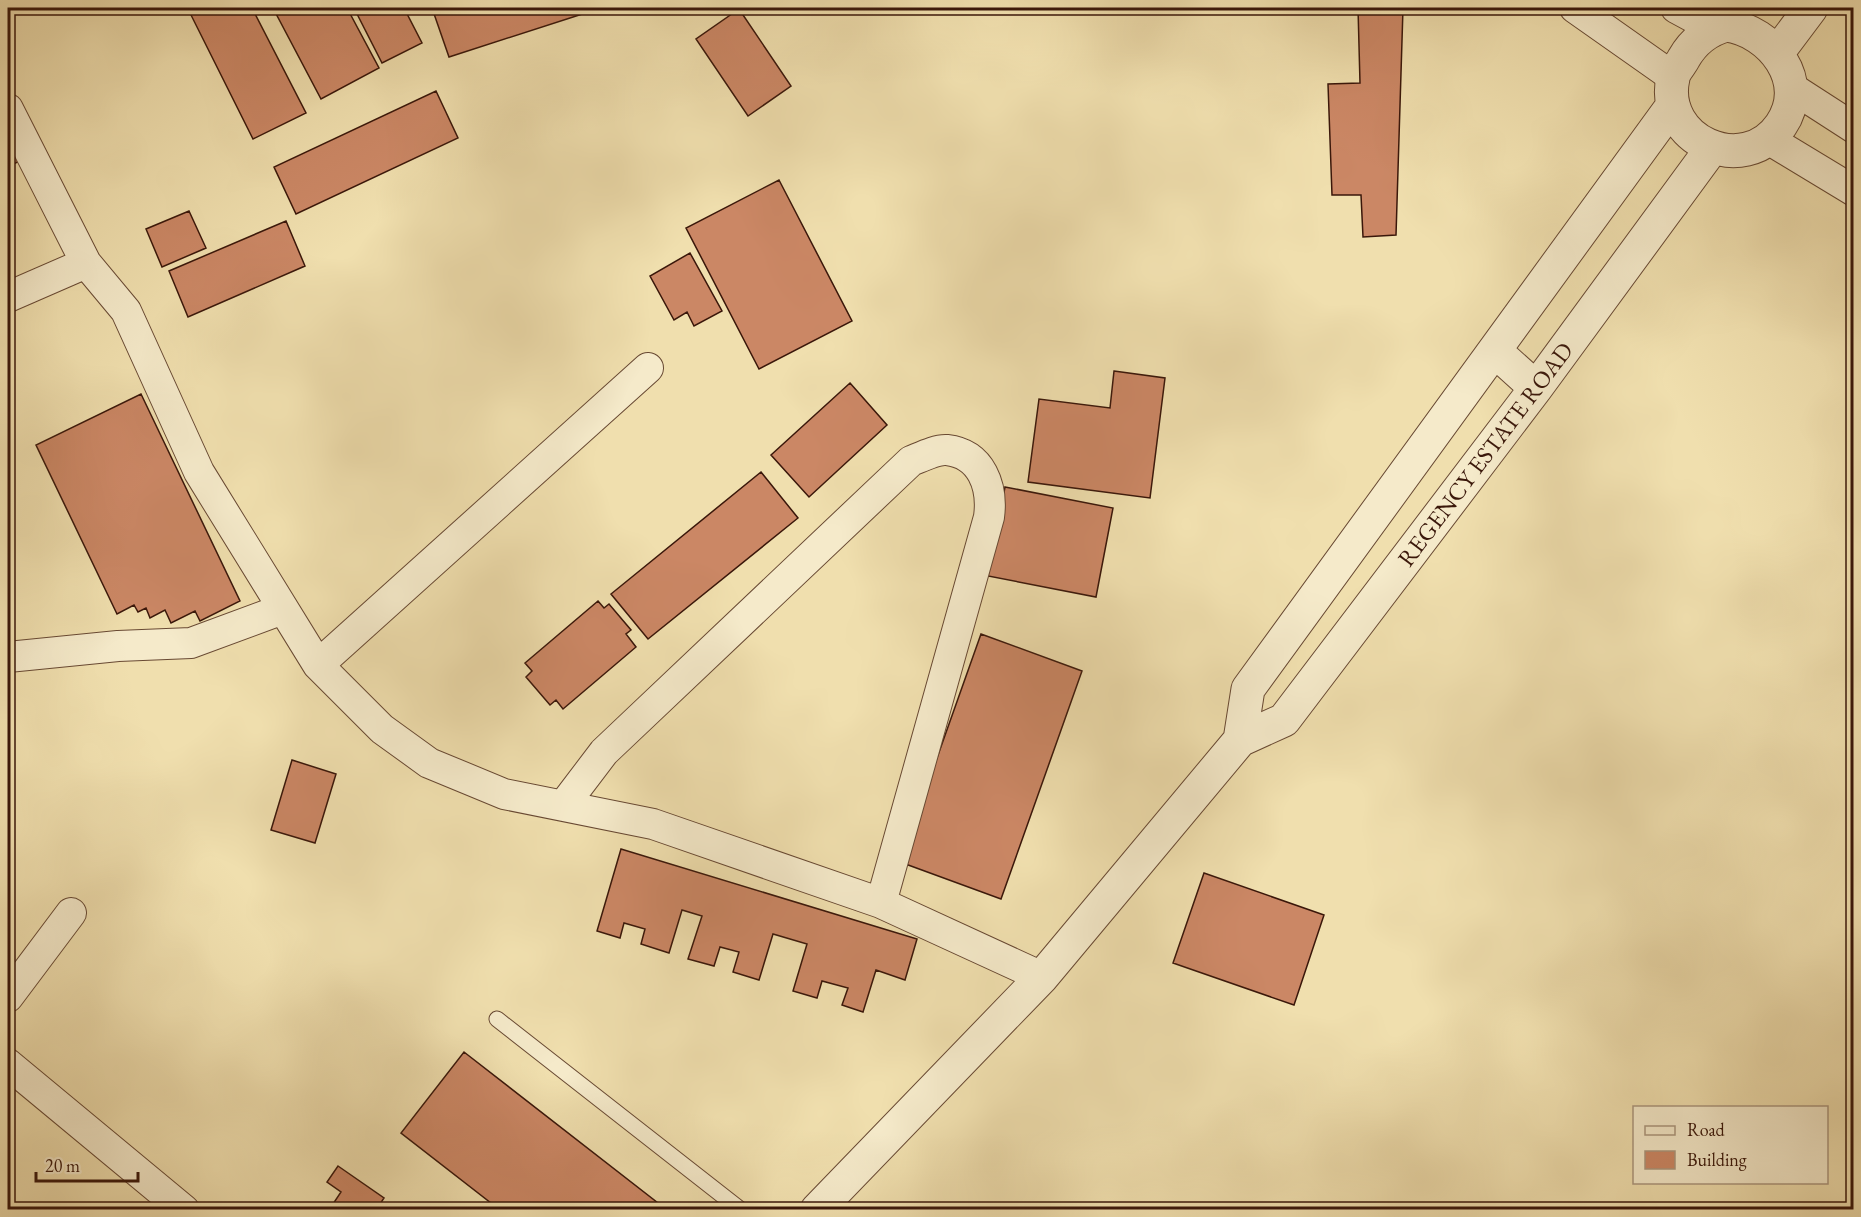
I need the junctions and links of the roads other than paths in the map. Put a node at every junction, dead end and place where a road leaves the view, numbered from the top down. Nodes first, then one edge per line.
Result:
1 (1575, 8) edge
2 (1676, 8) edge
3 (1811, 8) edge
4 (1738, 21) edge
5 (1778, 52) junction
6 (1792, 88) junction
7 (1673, 91) junction
8 (8, 109) edge
9 (1854, 128) edge
10 (1768, 140) junction
11 (1712, 148) junction
12 (1854, 191) edge
13 (87, 263) junction
14 (8, 297) edge
15 (1495, 351) junction
16 (648, 368) dead end
17 (1536, 388) junction
18 (283, 609) junction
19 (8, 657) edge
20 (318, 665) junction
21 (1240, 740) junction
22 (563, 806) junction
23 (881, 903) junction
24 (71, 913) dead end
25 (1042, 977) junction
26 (8, 997) edge
27 (496, 1019) dead end
28 (8, 1064) edge
29 (182, 1209) edge
30 (741, 1209) edge
31 (817, 1209) edge

1 - 7 street
2 - 4 street
3 - 5 street
4 - 5 street
4 - 7 street
5 - 6 street
6 - 9 street
6 - 10 street
7 - 11 street
7 - 15 street
8 - 13 street
10 - 11 street
10 - 12 street
11 - 17 street, REGENCY ESTATE ROAD
13 - 14 street
13 - 18 street
15 - 17 street
15 - 21 street
16 - 20 street
17 - 21 street, REGENCY ESTATE ROAD
18 - 19 street
18 - 20 street
20 - 22 street
21 - 25 street
22 - 23 street
22 - 23 street
23 - 25 street
24 - 26 street
25 - 31 street
27 - 30 lane
28 - 29 street

